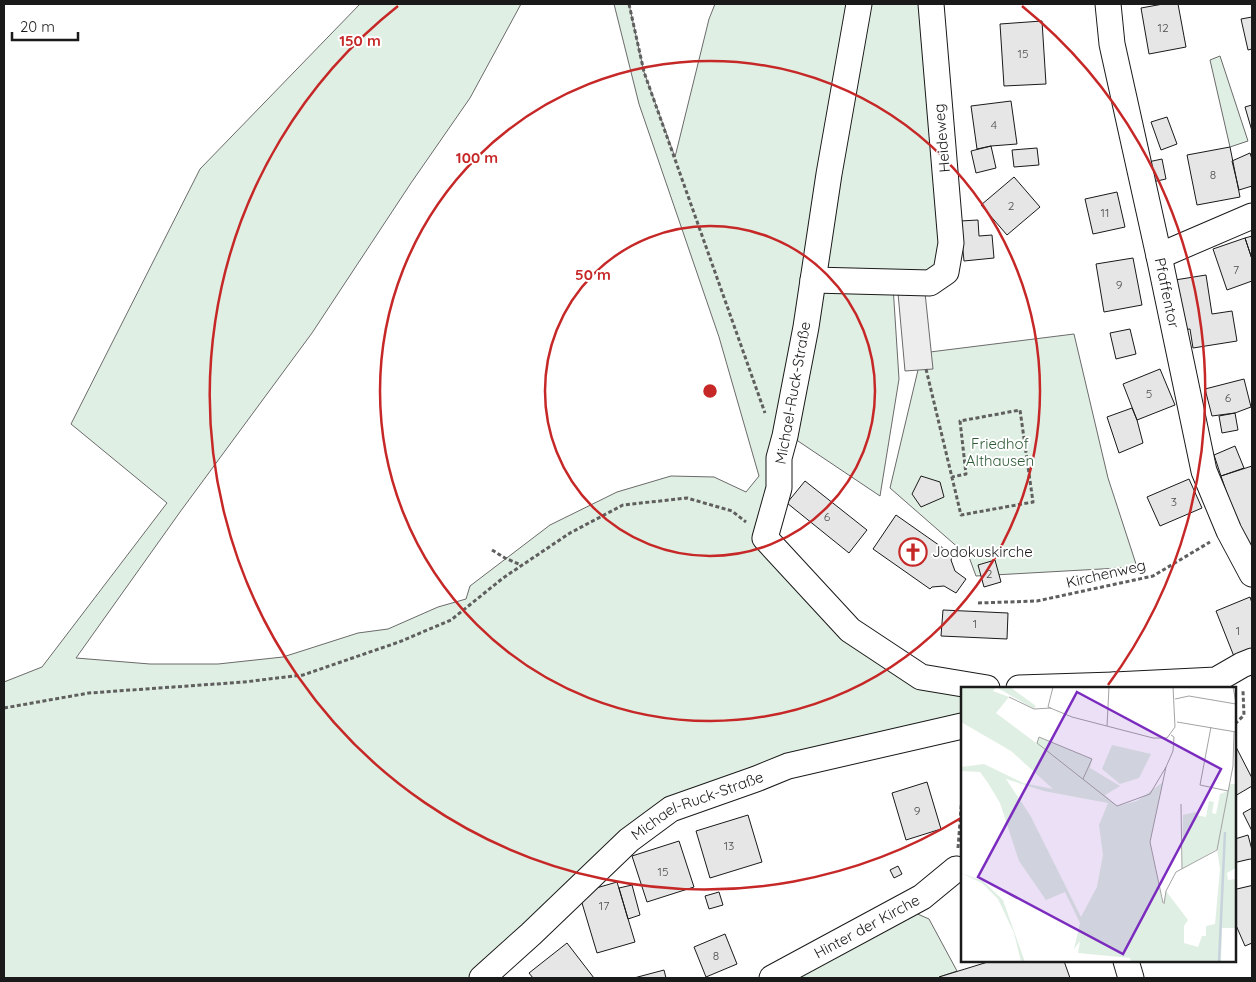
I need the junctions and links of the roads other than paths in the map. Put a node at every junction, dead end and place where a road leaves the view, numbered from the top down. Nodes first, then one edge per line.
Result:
1 (859, 4) edge
2 (931, 4) edge
3 (1108, 4) edge
4 (1252, 216) edge
5 (1159, 256) junction
6 (813, 280) junction
7 (1252, 574) edge
8 (1247, 663) edge
9 (981, 687) edge
10 (1109, 687) edge
11 (961, 726) edge
12 (956, 869) road end
13 (1252, 872) edge
14 (1236, 876) edge
15 (1126, 962) edge
16 (482, 978) edge
17 (772, 978) edge
18 (1131, 978) edge

1 - 6 street, Michael-Ruck-Straße
2 - 6 street, Heideweg
3 - 5 street, Pfaffentor
4 - 5 street
5 - 7 street, Pfaffentor
6 - 9 street, Michael-Ruck-Straße
8 - 10 street
11 - 16 street, Michael-Ruck-Straße
12 - 17 street, Hinter der Kirche
13 - 14 street
15 - 18 street

